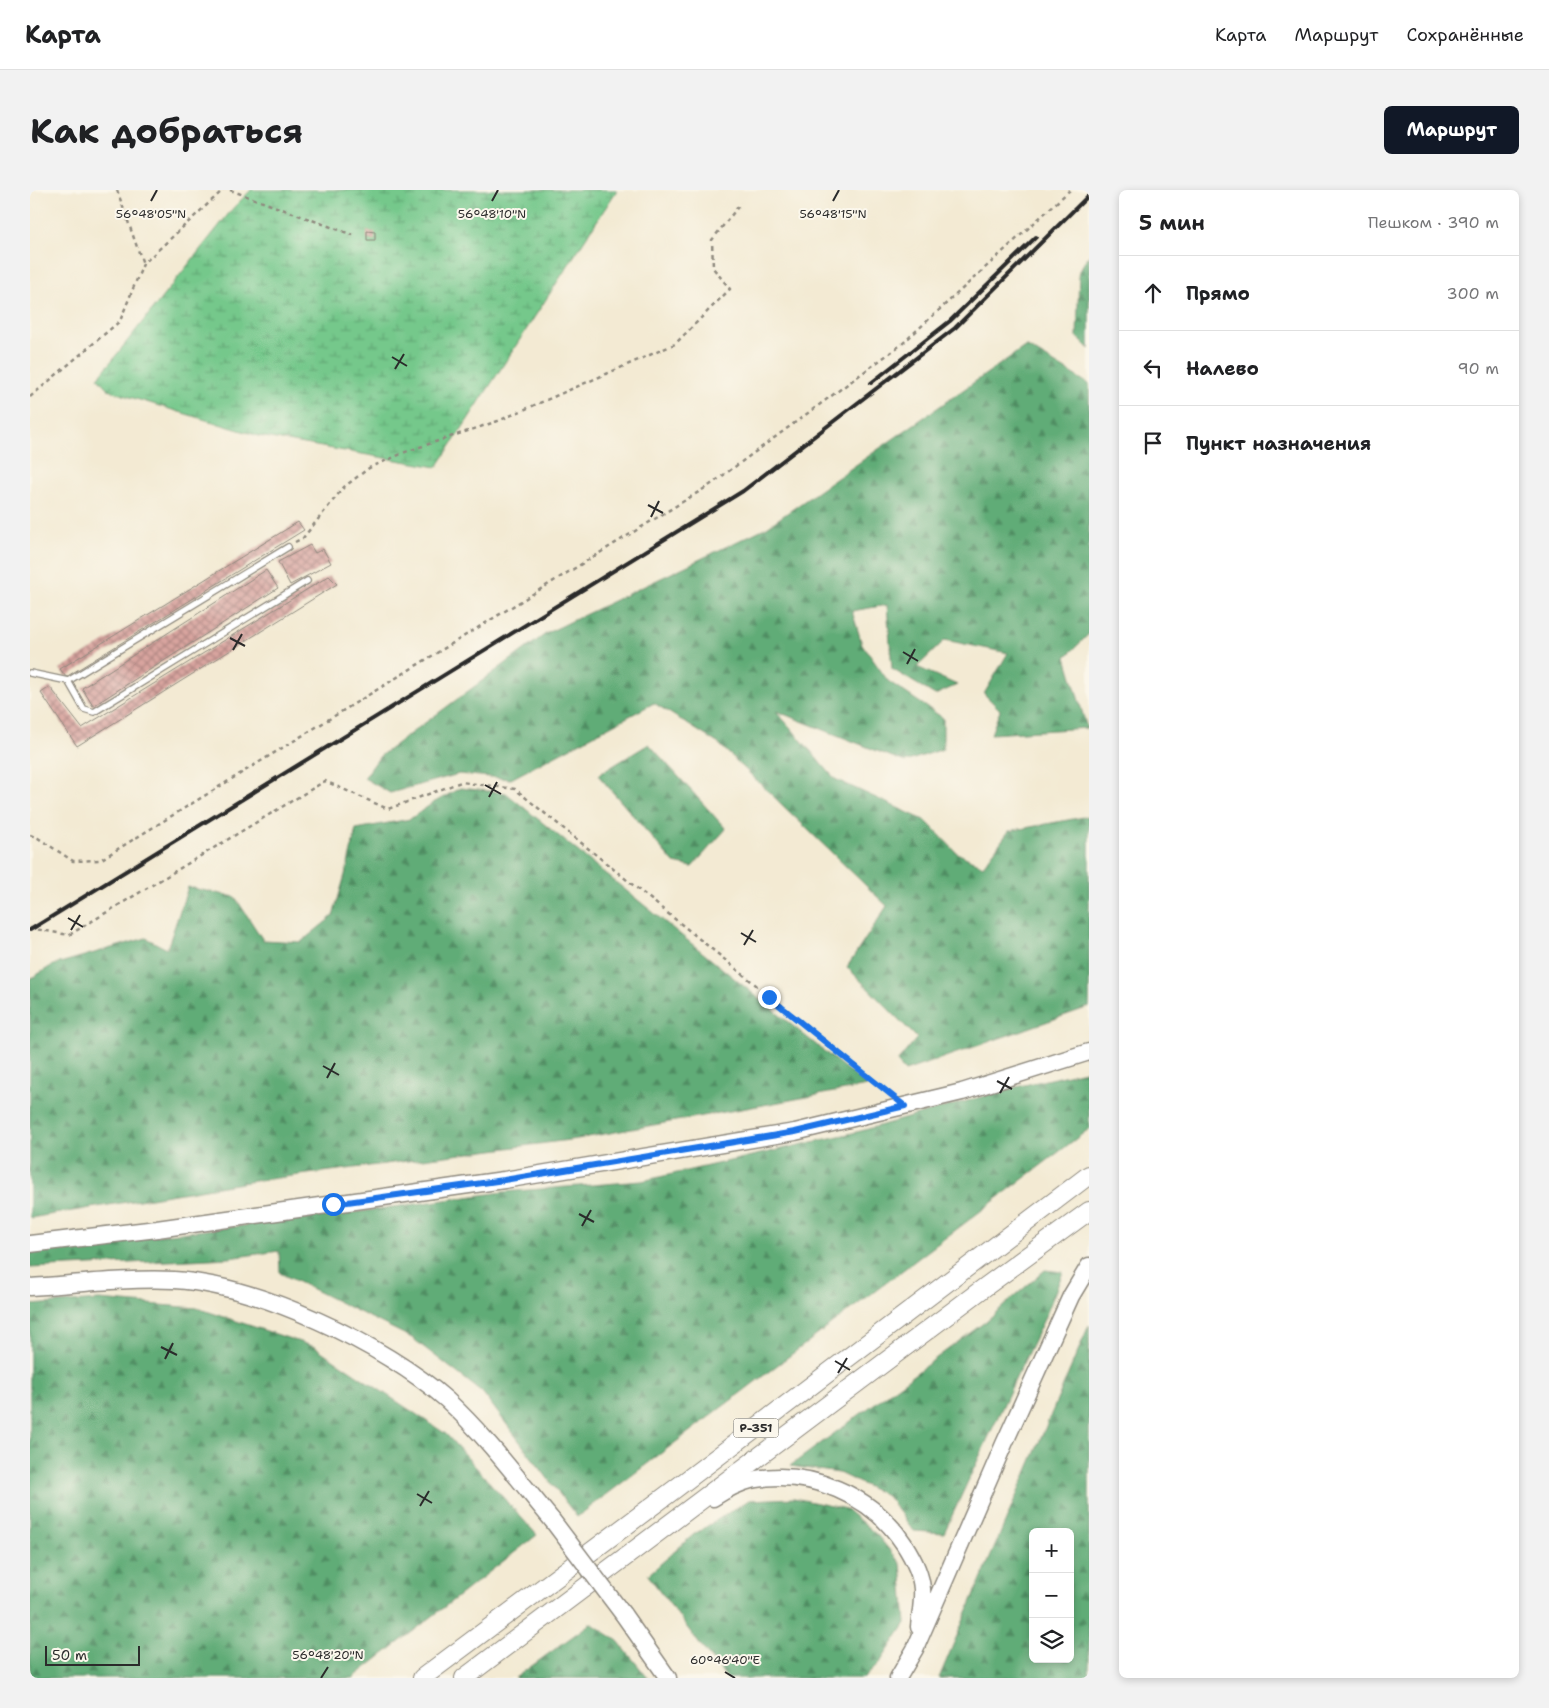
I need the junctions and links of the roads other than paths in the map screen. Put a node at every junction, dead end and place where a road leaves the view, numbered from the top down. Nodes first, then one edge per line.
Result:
1 (288, 547) road end
2 (307, 581) dead end
3 (30, 673) edge
4 (68, 681) junction
5 (1089, 1052) edge
6 (1089, 1175) edge
7 (1089, 1211) edge
8 (30, 1244) edge
9 (1089, 1266) edge
10 (30, 1287) edge
11 (683, 1515) junction
12 (915, 1649) junction
13 (422, 1678) edge
14 (464, 1678) edge
15 (668, 1678) edge
16 (898, 1678) edge

1 - 4 lane
2 - 4 lane
3 - 4 lane
5 - 8 main road
6 - 13 main road, Р-351
7 - 11 main road, Р-351
9 - 12 main road
10 - 15 main road, bridge
11 - 12 main road
11 - 14 main road, Р-351
12 - 16 main road

